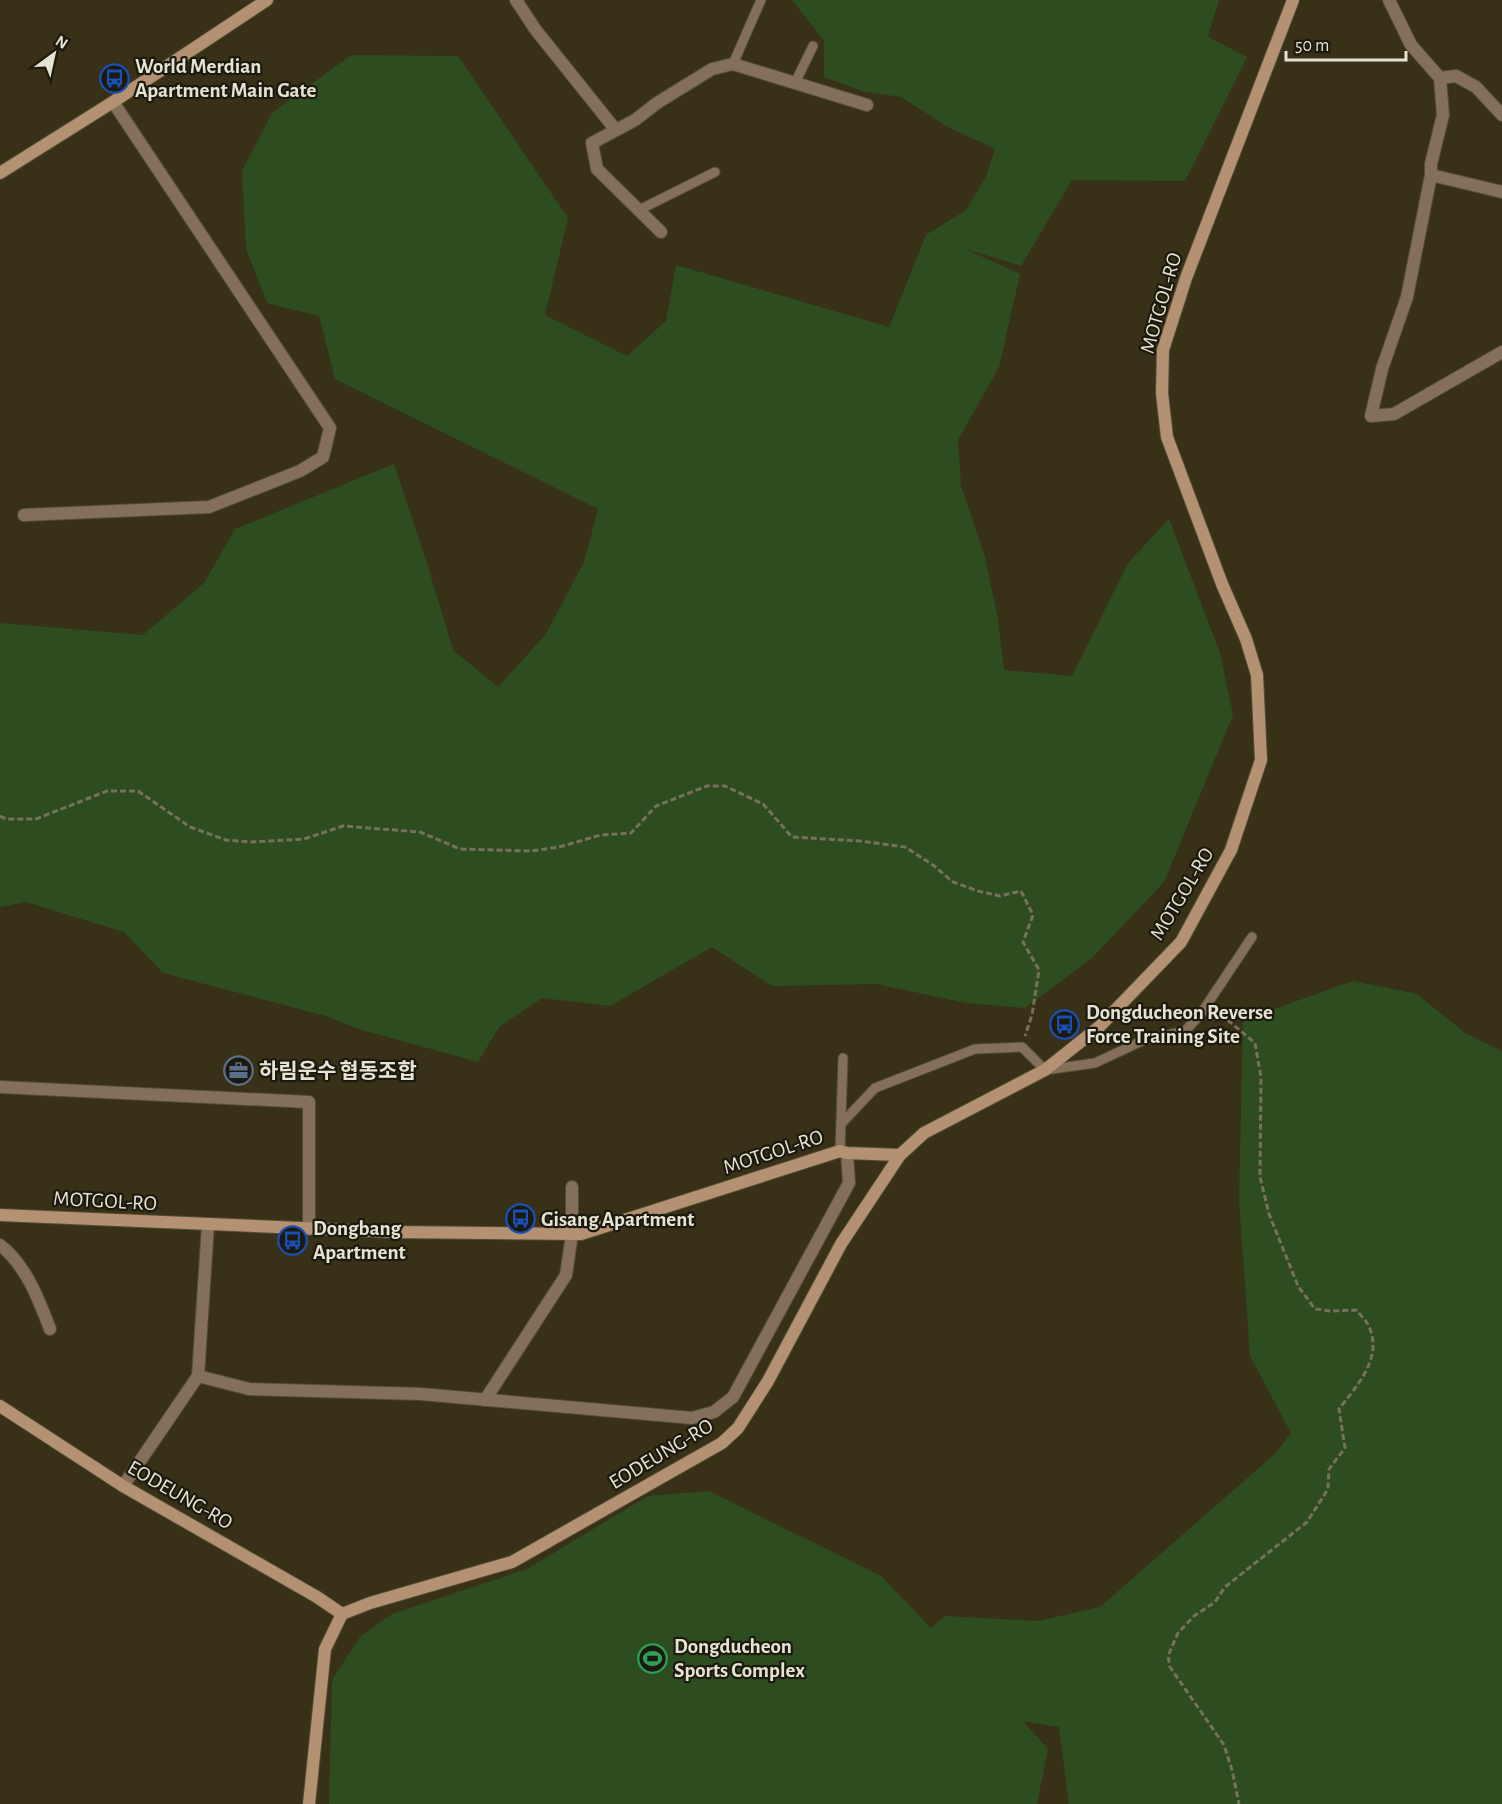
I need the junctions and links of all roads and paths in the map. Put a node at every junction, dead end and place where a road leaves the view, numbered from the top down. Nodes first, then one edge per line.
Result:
1 (267, 0) edge
2 (516, 0) edge
3 (761, 0) edge
4 (1293, 0) edge
5 (1389, 0) edge
6 (813, 46) dead end
7 (733, 64) junction
8 (1440, 78) junction
9 (795, 83) junction
10 (113, 102) junction
11 (867, 105) dead end
12 (1502, 115) edge
13 (615, 129) junction
14 (715, 172) dead end
15 (0, 173) edge
16 (1431, 175) junction
17 (1502, 192) edge
18 (639, 210) junction
19 (661, 232) dead end
20 (1502, 352) edge
21 (24, 515) dead end
22 (0, 816) edge
23 (1252, 937) dead end
24 (1192, 1023) junction
25 (1022, 1047) junction
26 (843, 1058) dead end
27 (1045, 1070) junction
28 (0, 1087) edge
29 (841, 1124) junction
30 (844, 1152) junction
31 (900, 1155) junction
32 (572, 1187) dead end
33 (0, 1215) edge
34 (208, 1226) junction
35 (309, 1229) junction
36 (572, 1234) junction
37 (0, 1245) edge
38 (50, 1329) dead end
39 (198, 1376) junction
40 (485, 1400) junction
41 (0, 1406) edge
42 (123, 1485) junction
43 (342, 1614) junction
44 (309, 1804) edge
45 (1239, 1804) edge

1 - 10 street
2 - 13 street
3 - 7 lane
4 - 27 street, MOTGOL-RO
5 - 8 street
6 - 9 lane
7 - 9 street
7 - 13 street
8 - 12 street
8 - 16 street
9 - 11 street
10 - 15 street
10 - 21 street
13 - 18 street
14 - 18 lane
16 - 17 street
16 - 20 street
18 - 19 street
22 - 25 path
23 - 24 lane
24 - 27 lane
24 - 45 path
25 - 27 lane
25 - 29 lane
26 - 29 lane
27 - 31 street, MOTGOL-RO
28 - 35 street
29 - 30 lane
30 - 31 street, MOTGOL-RO
30 - 36 street, MOTGOL-RO
30 - 40 street
31 - 43 street, EODEUNG-RO
32 - 36 street
33 - 34 street, MOTGOL-RO
34 - 35 street, MOTGOL-RO
34 - 39 street
35 - 36 street, MOTGOL-RO
36 - 40 street
37 - 38 street
39 - 40 street
39 - 42 street
41 - 42 street, EODEUNG-RO
42 - 43 street, EODEUNG-RO
43 - 44 street

